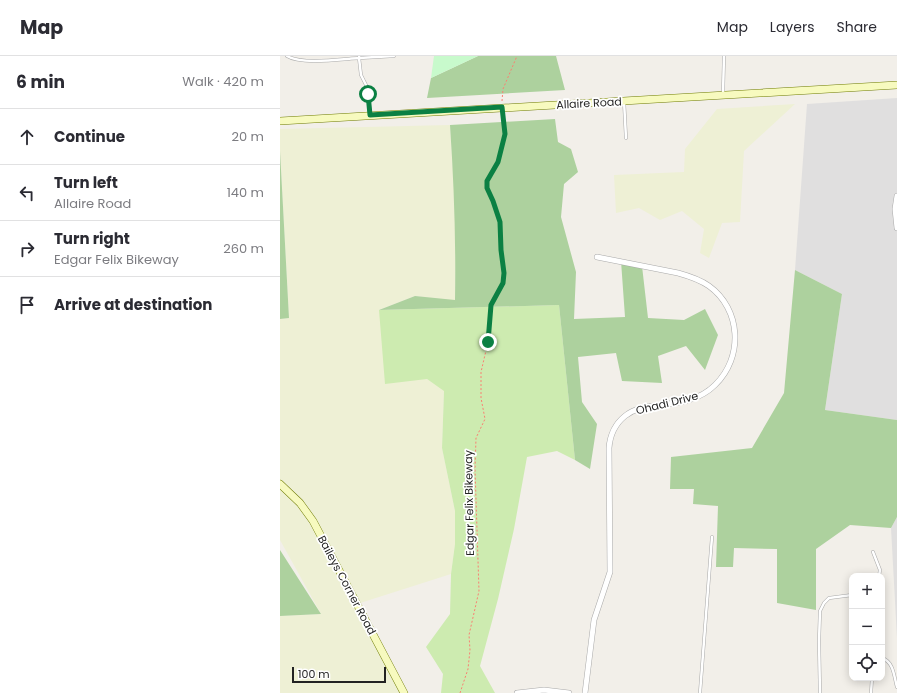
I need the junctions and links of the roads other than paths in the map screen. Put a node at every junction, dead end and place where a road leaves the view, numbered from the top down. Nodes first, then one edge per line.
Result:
1 (287, 56) edge
2 (394, 56) edge
3 (724, 56) edge
4 (359, 57) edge
5 (897, 85) edge
6 (722, 96) junction
7 (624, 101) junction
8 (370, 115) junction
9 (280, 121) edge
10 (626, 138) dead end
11 (897, 196) edge
12 (897, 228) edge
13 (597, 257) dead end
14 (280, 484) edge
15 (712, 537) dead end
16 (873, 552) dead end
17 (880, 573) edge
18 (849, 595) edge
19 (885, 660) edge
20 (872, 681) edge
21 (897, 687) edge
22 (404, 693) edge
23 (517, 693) edge
24 (569, 693) edge
25 (585, 693) edge
26 (700, 693) edge
27 (820, 693) edge
28 (871, 693) edge

1 - 4 lane
2 - 4 lane
3 - 6 lane
4 - 8 lane
5 - 6 main road, Allaire Road
6 - 7 main road, Allaire Road
7 - 8 main road, Allaire Road
7 - 10 lane
8 - 9 main road, Allaire Road
11 - 12 street
13 - 25 street, Ohadi Drive
14 - 22 main road, Baileys Corner Road
15 - 26 lane
16 - 17 lane
18 - 27 lane
19 - 21 lane
20 - 28 lane
23 - 24 street

